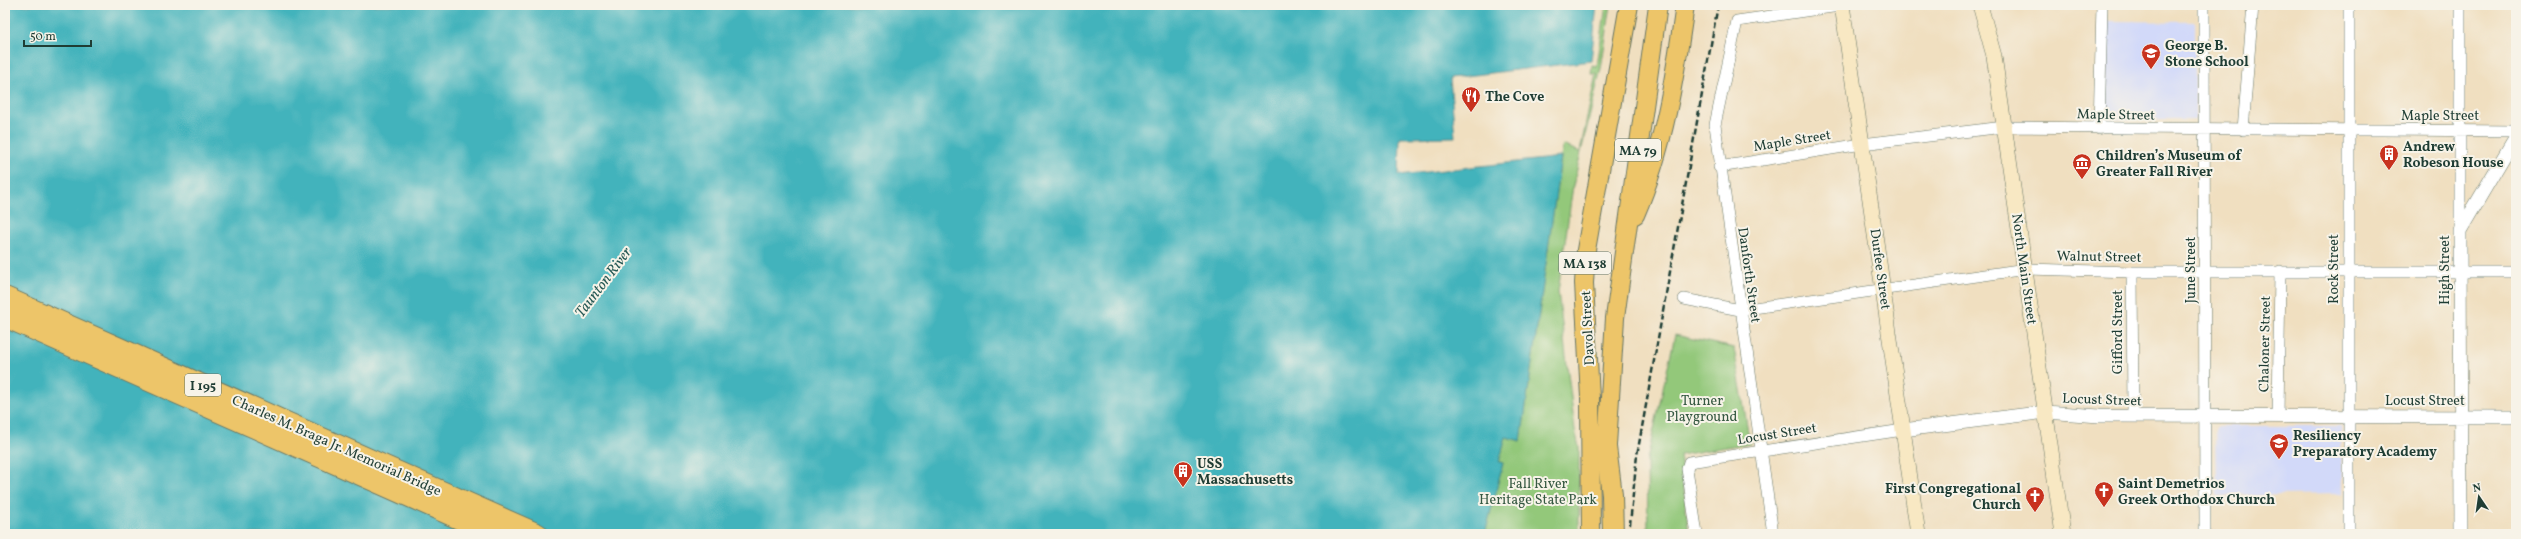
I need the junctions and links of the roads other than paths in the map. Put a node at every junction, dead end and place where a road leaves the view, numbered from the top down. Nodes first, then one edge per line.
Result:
1 (1629, 5) edge
2 (1658, 5) edge
3 (1685, 5) edge
4 (1843, 5) edge
5 (1980, 5) edge
6 (2102, 5) edge
7 (2204, 5) edge
8 (2253, 5) edge
9 (2349, 5) edge
10 (2460, 5) edge
11 (2004, 127) junction
12 (2099, 129) junction
13 (2206, 130) junction
14 (2243, 130) junction
15 (2348, 130) junction
16 (2460, 130) junction
17 (2516, 131) edge
18 (2516, 136) edge
19 (1862, 144) junction
20 (1719, 167) junction
21 (2460, 231) junction
22 (1626, 238) junction
23 (2026, 269) junction
24 (2280, 271) junction
25 (2132, 272) junction
26 (2205, 272) junction
27 (2460, 272) junction
28 (2516, 272) edge
29 (2349, 273) junction
30 (1884, 288) junction
31 (5, 297) edge
32 (1684, 299) dead end
33 (1740, 310) junction
34 (5, 317) edge
35 (2046, 412) junction
36 (2133, 416) junction
37 (2204, 416) junction
38 (2348, 416) junction
39 (2462, 416) junction
40 (2278, 417) junction
41 (2516, 417) edge
42 (1903, 430) junction
43 (1606, 447) junction
44 (1761, 451) junction
45 (1595, 531) edge
46 (493, 534) edge
47 (538, 534) edge
48 (1613, 534) edge
49 (1697, 534) edge
50 (1772, 534) edge
51 (1918, 534) edge
52 (2063, 534) edge
53 (2205, 534) edge
54 (2349, 534) edge
55 (2461, 534) edge

1 - 45 highway, Davol Street / MA 138
2 - 22 highway, Davol Street / MA 79
3 - 22 highway
4 - 19 main road, Durfee Street
4 - 20 street, Danforth Street
5 - 11 main road, North Main Street
6 - 12 street
7 - 13 street, June Street
8 - 14 street
9 - 15 street, Rock Street
10 - 16 street, High Street
11 - 12 street, Maple Street
11 - 19 street, Maple Street
11 - 23 main road, North Main Street
12 - 13 street, Maple Street
13 - 14 street, Maple Street
13 - 26 street, June Street
14 - 15 street, Maple Street
15 - 16 street, Maple Street
15 - 29 street, Rock Street
16 - 17 street, Maple Street
16 - 21 street, High Street
18 - 21 street
19 - 20 street, Maple Street
19 - 30 main road, Durfee Street
20 - 33 street, Danforth Street
21 - 27 street, High Street
22 - 43 highway, Davol Street
23 - 25 street, Walnut Street
23 - 30 street, Walnut Street
23 - 35 main road, North Main Street
24 - 26 street, Walnut Street
24 - 29 street, Walnut Street
24 - 40 street, Chaloner Street
25 - 26 street, Walnut Street
25 - 36 street, Gifford Street
26 - 37 street, June Street
27 - 28 street, Walnut Street
27 - 29 street, Walnut Street
27 - 39 street, High Street
29 - 38 street, Rock Street
30 - 33 street, Walnut Street
30 - 42 main road, Durfee Street
31 - 47 highway, Charles M. Braga Jr. Memorial Bridge / I 195
32 - 33 street, Walnut Street
33 - 44 street, Danforth Street
34 - 46 highway, Charles M. Braga Jr. Memorial Bridge / I 195
35 - 36 street, Locust Street
35 - 42 street, Locust Street
35 - 52 main road, North Main Street
36 - 37 street, Locust Street
37 - 40 street, Locust Street
37 - 53 street, June Street
38 - 39 street, Locust Street
38 - 40 street, Locust Street
38 - 54 street, Rock Street
39 - 41 street, Locust Street
39 - 55 street, High Street
42 - 44 street, Locust Street
42 - 51 main road, Durfee Street
43 - 45 highway, Davol Street
43 - 48 highway
44 - 49 street, Locust Street
44 - 50 street, Danforth Street

